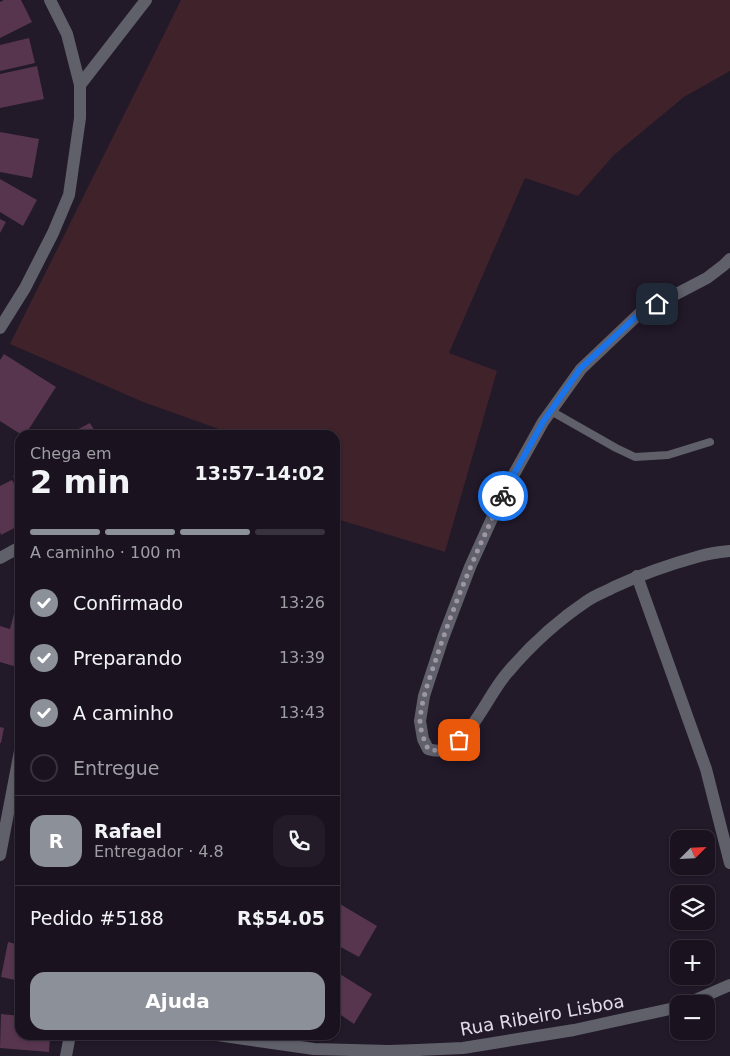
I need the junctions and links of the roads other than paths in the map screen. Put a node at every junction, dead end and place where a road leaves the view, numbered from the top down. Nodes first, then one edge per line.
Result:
1 (50, 0) edge
2 (146, 0) edge
3 (80, 85) junction
4 (730, 259) edge
5 (0, 328) edge
6 (551, 411) junction
7 (710, 442) dead end
8 (15, 550) edge
9 (730, 551) edge
10 (0, 558) edge
11 (638, 576) junction
12 (15, 777) edge
13 (0, 855) edge
14 (730, 863) edge
15 (730, 985) edge
16 (707, 995) edge
17 (670, 1009) edge
18 (69, 1040) edge
19 (252, 1040) edge
20 (417, 1053) edge
21 (66, 1056) edge

1 - 3 street
2 - 3 street
3 - 5 street
4 - 6 street
6 - 7 lane
6 - 11 street
8 - 10 street
9 - 11 street
11 - 14 street
12 - 13 street
15 - 16 street
17 - 20 street, Rua Ribeiro Lisboa
18 - 21 street
19 - 20 street, Rua Ribeiro Lisboa

